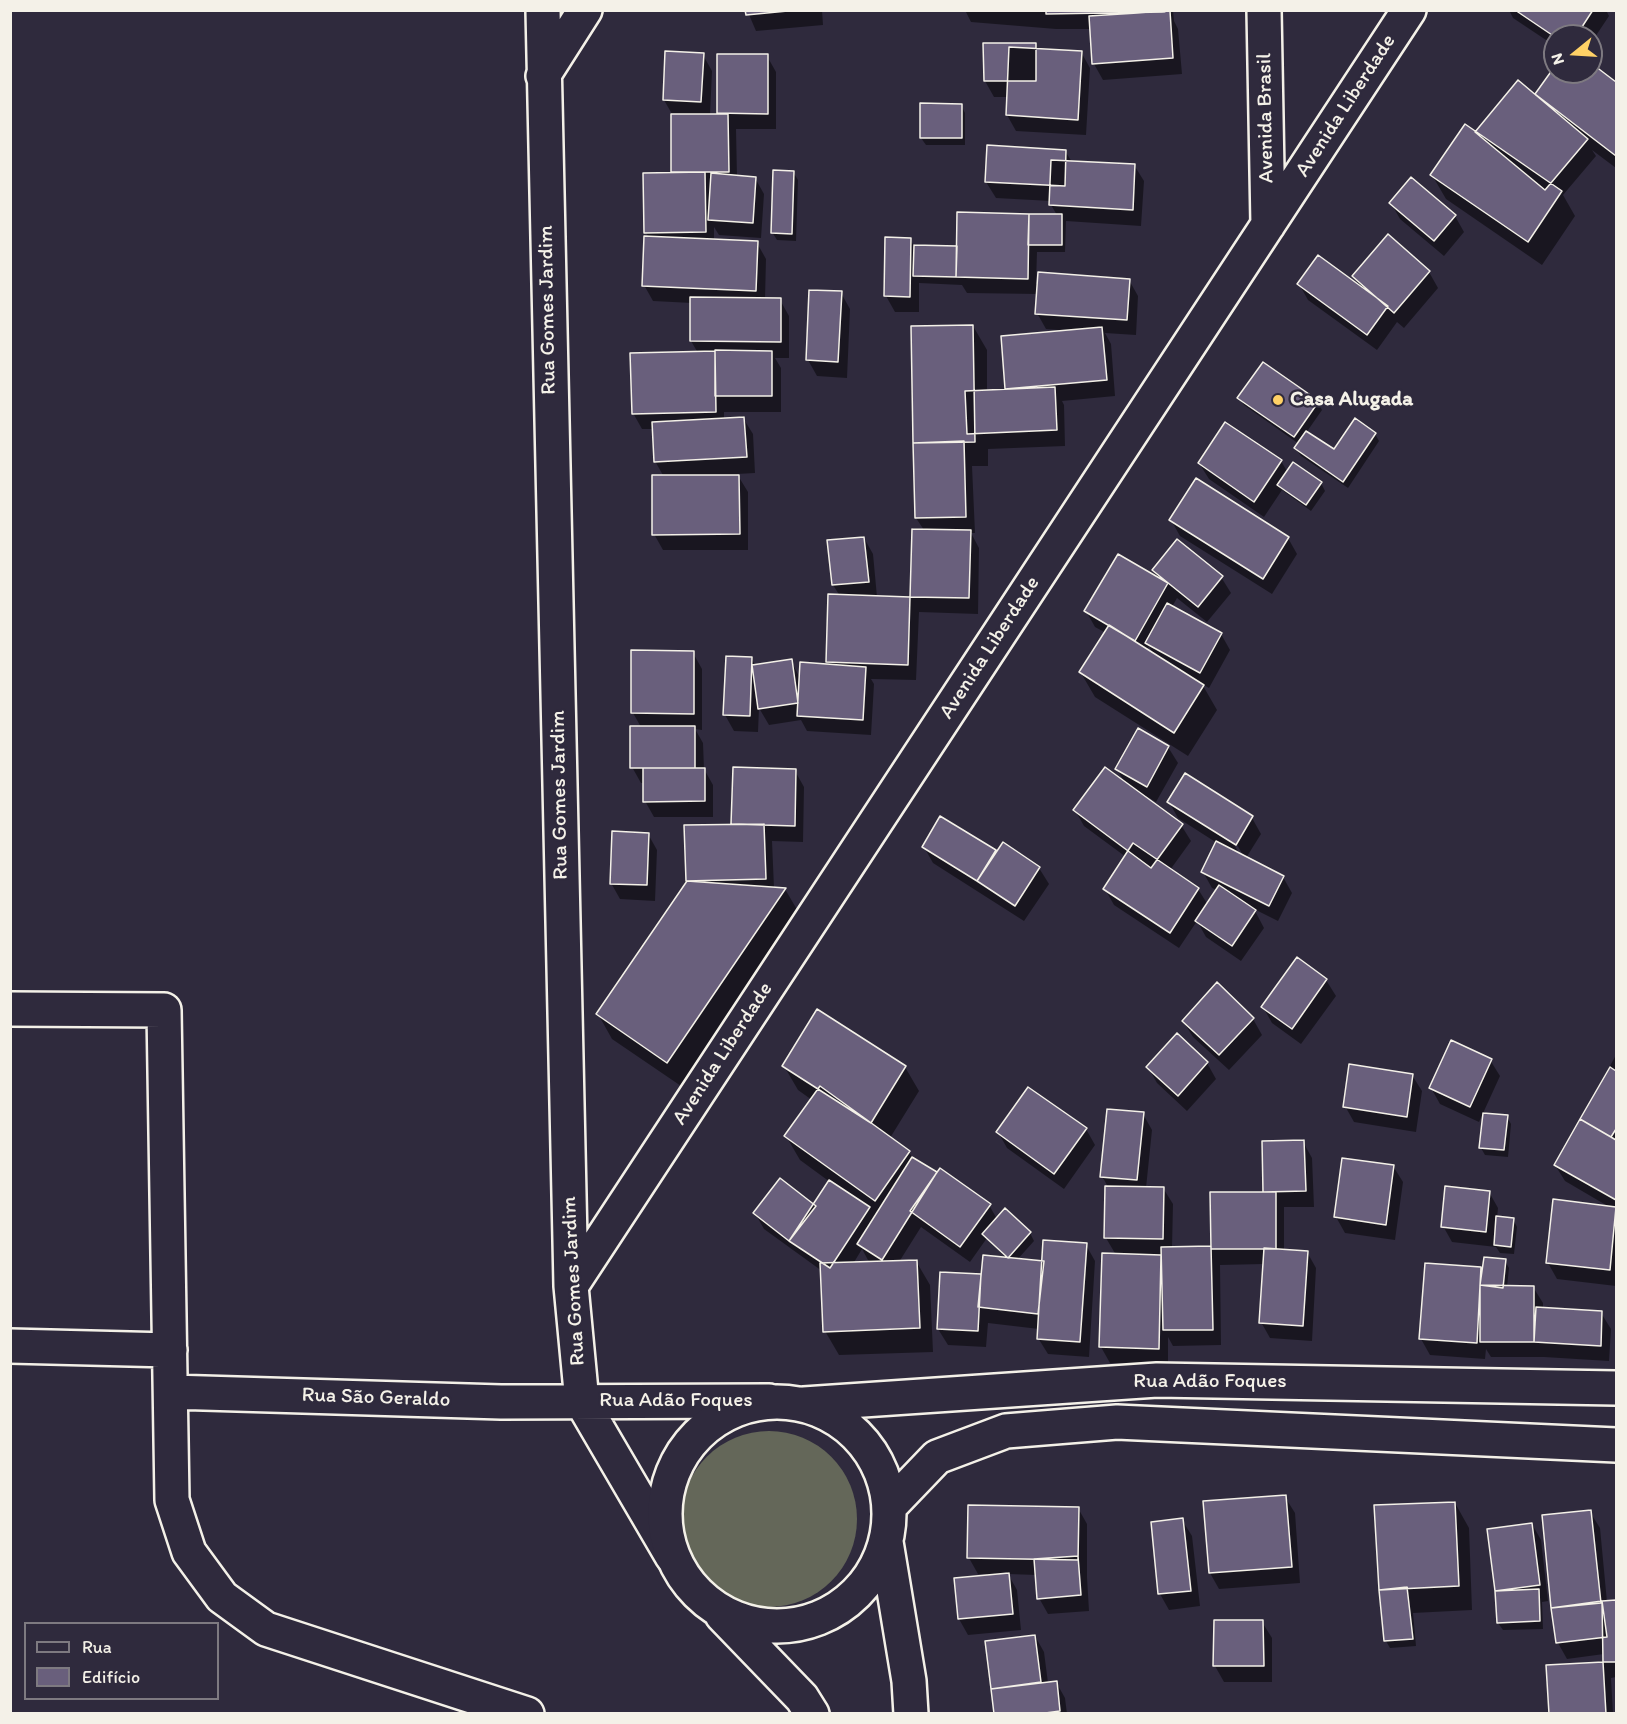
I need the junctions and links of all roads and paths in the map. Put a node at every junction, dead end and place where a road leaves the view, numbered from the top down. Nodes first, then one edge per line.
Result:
1 (543, 10) edge
2 (585, 10) edge
3 (1264, 10) edge
4 (1409, 10) edge
5 (543, 75) junction
6 (1268, 225) junction
7 (10, 1009) edge
8 (571, 1286) junction
9 (10, 1346) edge
10 (170, 1350) junction
11 (1617, 1388) edge
12 (171, 1392) junction
13 (769, 1401) junction
14 (582, 1402) junction
15 (804, 1404) junction
16 (1617, 1445) edge
17 (889, 1507) junction
18 (886, 1542) junction
19 (672, 1556) junction
20 (716, 1610) junction
21 (471, 1704) edge
22 (527, 1713) edge
23 (812, 1713) edge
24 (911, 1713) edge

1 - 5 street, Rua Gomes Jardim
2 - 5 street
3 - 6 street, Avenida Brasil
4 - 6 street, Avenida Liberdade
5 - 8 street, Rua Gomes Jardim
6 - 8 street, Avenida Liberdade
7 - 10 street
8 - 14 street, Rua Gomes Jardim
9 - 10 street
10 - 12 street
11 - 15 street, Rua Adão Foques
12 - 14 street, Rua São Geraldo
12 - 21 street
13 - 14 street, Rua Adão Foques
13 - 15 street
13 - 19 street
14 - 19 street, Rua Gomes Jardim
15 - 17 street
16 - 17 street, Rua Adão Foques
17 - 18 street
18 - 20 street
18 - 24 street
19 - 20 street, Rua Gomes Jardim
20 - 23 street, Rua Gomes Jardim
21 - 22 street

